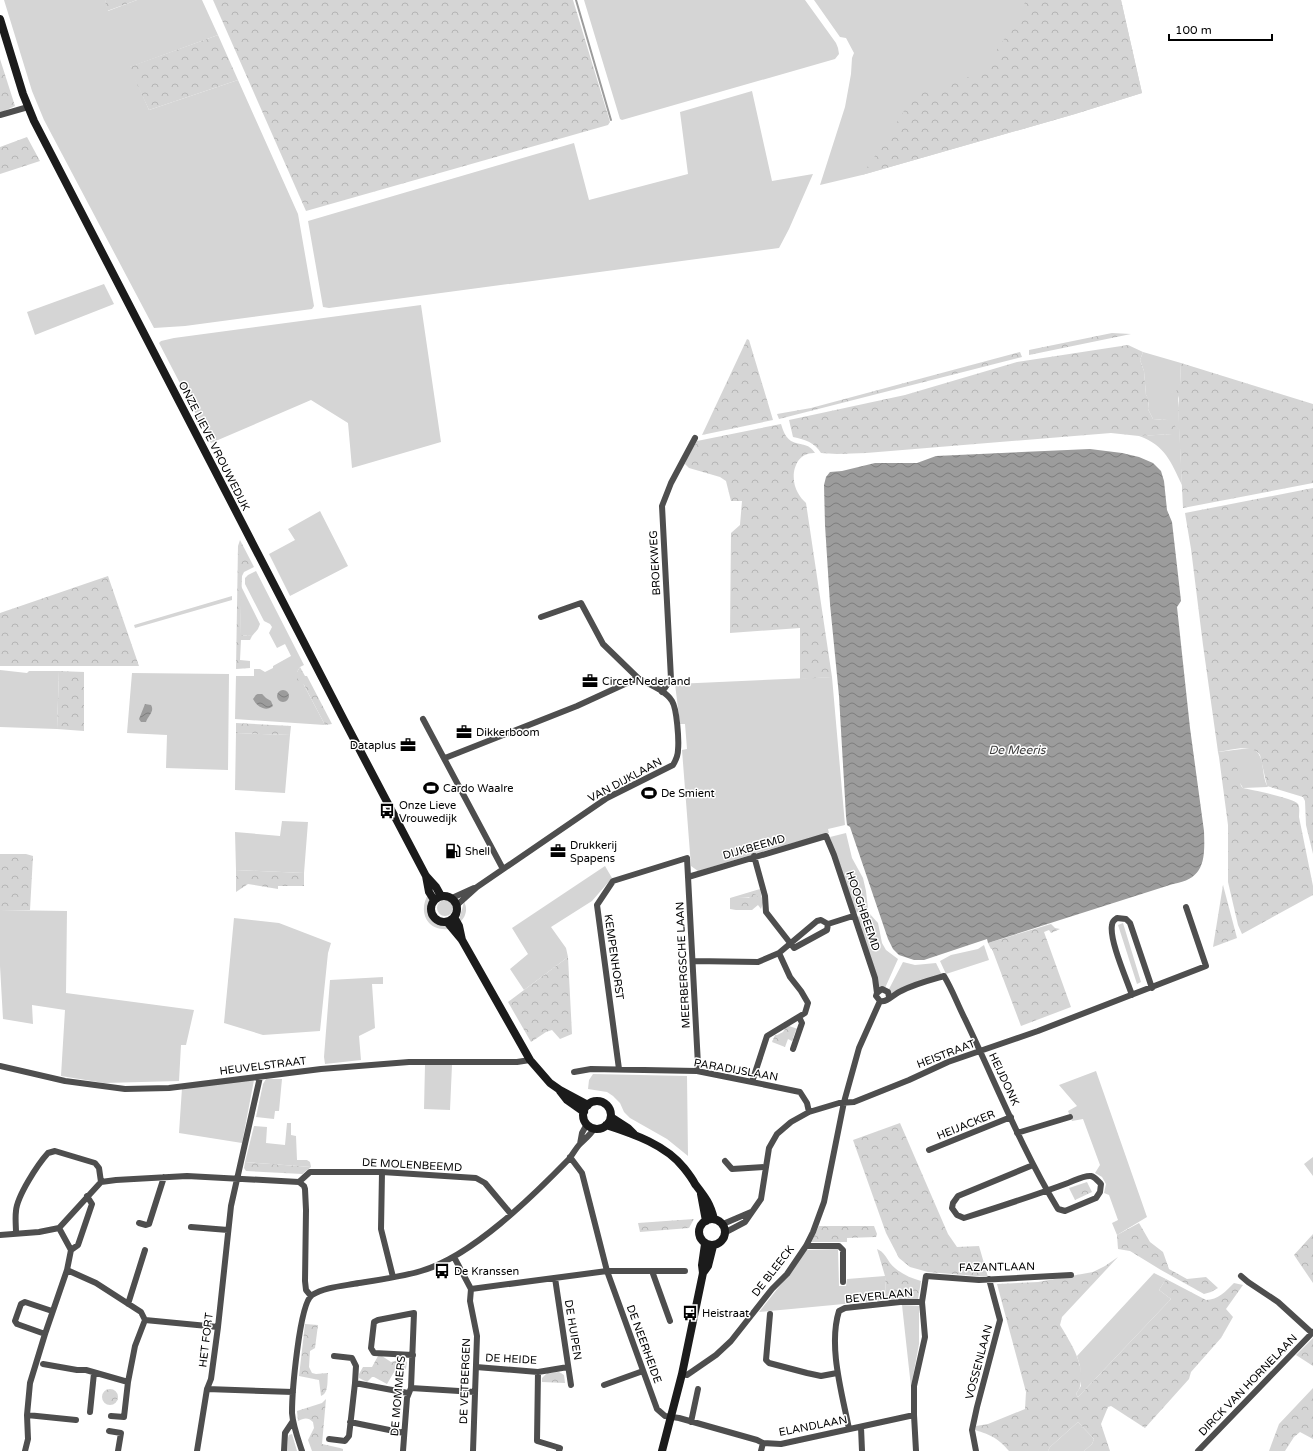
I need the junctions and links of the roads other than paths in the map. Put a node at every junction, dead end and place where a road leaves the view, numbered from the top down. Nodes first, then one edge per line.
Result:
1 (0, 19) edge
2 (28, 107) junction
3 (0, 115) edge
4 (695, 438) dead end
5 (540, 617) dead end
6 (638, 678) junction
7 (662, 692) junction
8 (423, 718) dead end
9 (445, 758) junction
10 (826, 836) joint
11 (754, 856) junction
12 (687, 858) joint
13 (504, 869) junction
14 (688, 876) junction
15 (437, 898) junction
16 (455, 901) junction
17 (1186, 907) dead end
18 (853, 916) junction
19 (454, 917) junction
20 (447, 922) junction
21 (828, 924) junction
22 (462, 940) junction
23 (790, 942) junction
24 (779, 953) junction
25 (693, 962) junction
26 (1152, 988) junction
27 (877, 992) junction
28 (1132, 995) junction
29 (889, 997) junction
30 (880, 1002) junction
31 (799, 1017) junction
32 (793, 1048) dead end
33 (980, 1051) junction
34 (530, 1060) junction
35 (0, 1066) edge
36 (619, 1069) junction
37 (697, 1071) junction
38 (574, 1072) dead end
39 (260, 1077) junction
40 (752, 1082) junction
41 (560, 1090) junction
42 (844, 1102) junction
43 (588, 1105) junction
44 (584, 1112) junction
45 (808, 1112) junction
46 (1070, 1116) dead end
47 (610, 1117) junction
48 (1011, 1117) junction
49 (606, 1125) junction
50 (590, 1126) junction
51 (1017, 1133) junction
52 (636, 1136) junction
53 (929, 1150) dead end
54 (570, 1157) junction
55 (725, 1161) dead end
56 (1033, 1165) junction
57 (766, 1167) junction
58 (382, 1172) junction
59 (164, 1177) junction
60 (238, 1178) junction
61 (101, 1182) junction
62 (300, 1182) junction
63 (1047, 1191) junction
64 (87, 1196) junction
65 (511, 1214) junction
66 (710, 1220) junction
67 (139, 1223) dead end
68 (190, 1227) dead end
69 (58, 1228) junction
70 (724, 1228) junction
71 (228, 1230) junction
72 (16, 1233) junction
73 (0, 1235) edge
74 (709, 1245) junction
75 (806, 1246) junction
76 (71, 1250) junction
77 (145, 1250) dead end
78 (454, 1257) junction
79 (67, 1270) junction
80 (607, 1271) junction
81 (652, 1271) junction
82 (685, 1271) dead end
83 (1071, 1275) dead end
84 (1241, 1276) dead end
85 (393, 1278) junction
86 (555, 1278) junction
87 (989, 1280) junction
88 (843, 1282) dead end
89 (471, 1289) junction
90 (311, 1296) junction
91 (922, 1302) junction
92 (128, 1304) junction
93 (52, 1311) junction
94 (770, 1314) dead end
95 (145, 1320) junction
96 (670, 1322) dead end
97 (218, 1327) junction
98 (1312, 1333) edge
99 (45, 1334) junction
100 (413, 1355) junction
101 (334, 1356) dead end
102 (43, 1364) dead end
103 (476, 1367) junction
104 (568, 1367) junction
105 (643, 1371) junction
106 (538, 1372) junction
107 (94, 1373) junction
108 (837, 1373) junction
109 (682, 1374) junction
110 (128, 1382) junction
111 (355, 1383) junction
112 (571, 1385) dead end
113 (604, 1385) dead end
114 (207, 1389) junction
115 (698, 1389) dead end
116 (409, 1390) junction
117 (293, 1392) junction
118 (476, 1392) junction
119 (90, 1412) dead end
120 (27, 1415) junction
121 (914, 1415) junction
122 (111, 1416) dead end
123 (671, 1417) junction
124 (76, 1420) dead end
125 (293, 1421) junction
126 (350, 1422) junction
127 (691, 1422) junction
128 (861, 1427) junction
129 (850, 1429) junction
130 (109, 1431) dead end
131 (404, 1433) junction
132 (329, 1439) dead end
133 (763, 1443) junction
134 (25, 1451) edge
135 (118, 1451) edge
136 (198, 1451) edge
137 (284, 1451) edge
138 (302, 1451) edge
139 (403, 1451) edge
140 (473, 1451) edge
141 (559, 1451) edge
142 (662, 1451) edge
143 (761, 1451) edge
144 (862, 1451) edge
145 (916, 1451) edge
146 (976, 1451) edge
147 (1198, 1451) edge

1 - 2 main road, ONZE LIEVE VROUWEDIJK
2 - 3 street
2 - 15 main road, ONZE LIEVE VROUWEDIJK
4 - 7 street, BROEKWEG
5 - 6 street, VAN DIJKLAAN
6 - 7 street, VAN DIJKLAAN
6 - 9 street
7 - 13 street, VAN DIJKLAAN
8 - 9 street
9 - 13 street
10 - 11 street, DIJKBEEMD
10 - 18 street, HOOGHBEEMD
11 - 14 street, DIJKBEEMD
11 - 23 street
12 - 14 street, MEERBERGSCHE LAAN
12 - 36 street, KEMPENHORST
13 - 16 street, VAN DIJKLAAN
14 - 25 street, MEERBERGSCHE LAAN
15 - 16 main road
15 - 20 main road
16 - 19 main road
17 - 26 street, HEISTRAAT
18 - 21 street
18 - 27 street, HOOGHBEEMD
19 - 20 main road
19 - 22 main road
20 - 22 main road
21 - 23 street
21 - 23 street
22 - 34 main road
23 - 24 street
24 - 25 street
24 - 31 street
25 - 37 street, MEERBERGSCHE LAAN
26 - 28 street, HEISTRAAT
26 - 28 street
27 - 29 street
27 - 30 street
28 - 33 street, HEISTRAAT
29 - 30 street
29 - 33 street, HEIJDONK
30 - 42 street
31 - 32 street
31 - 40 street
33 - 42 street, HEISTRAAT
33 - 48 street, HEIJDONK
34 - 39 street, HEUVELSTRAAT
34 - 41 main road
35 - 39 street, HEUVELSTRAAT
36 - 37 street, PARADIJSLAAN
36 - 38 street, PARADIJSLAAN
37 - 40 street, PARADIJSLAAN
39 - 60 street, HET FORT
40 - 45 street, PARADIJSLAAN
41 - 43 main road
41 - 44 main road
42 - 45 street, HEISTRAAT
42 - 75 street, DE BLEECK
43 - 44 main road
43 - 47 main road
44 - 50 main road
45 - 57 street, HEISTRAAT
46 - 51 street
47 - 49 main road
47 - 52 main road
48 - 51 street, HEIJDONK
48 - 53 street, HEIJACKER
49 - 50 main road
49 - 52 main road
50 - 54 street
51 - 56 street, HEIJDONK
52 - 66 main road
54 - 65 street
54 - 80 street, DE NEERHEIDE
55 - 57 street
56 - 63 street, HEIJDONK
56 - 63 street
57 - 70 street, HEISTRAAT
58 - 62 street, DE MOLENBEEMD
58 - 65 street, DE MOLENBEEMD
58 - 85 street
59 - 60 street
59 - 61 street
59 - 67 street
60 - 62 street
60 - 71 street, HET FORT
61 - 64 street
61 - 72 street
62 - 90 street
63 - 63 street
64 - 69 street
64 - 76 street
65 - 78 street
66 - 70 main road
66 - 74 main road
68 - 71 street
69 - 72 street
69 - 76 street
70 - 74 main road
71 - 97 street, HET FORT
72 - 73 street
74 - 109 main road
75 - 88 street
75 - 109 street, DE BLEECK
76 - 79 street
77 - 92 street
78 - 85 street
78 - 89 street
79 - 92 street
79 - 93 street
80 - 81 street
80 - 86 street
80 - 105 street, DE NEERHEIDE
81 - 82 street
81 - 96 street
83 - 87 street, FAZANTLAAN
84 - 98 street, DIRCK VAN HORNELAAN
85 - 90 street
86 - 89 street
86 - 104 street, DE HUIPEN
87 - 91 street, FAZANTLAAN
87 - 146 street, VOSSENLAAN
89 - 103 street, DE VETBERGEN
90 - 117 street
91 - 108 street, BEVERLAAN
91 - 121 street
92 - 95 street
93 - 99 street
93 - 99 street
94 - 108 street
95 - 97 street
95 - 110 street
97 - 114 street, HET FORT
98 - 147 street, DIRCK VAN HORNELAAN
99 - 120 street
100 - 100 street, DE MOMMERS
100 - 116 street, DE MOMMERS
101 - 111 street
102 - 107 street
103 - 106 street, DE HEIDE
103 - 118 street, DE VETBERGEN
104 - 106 street, DE HEIDE
104 - 112 street, DE HUIPEN
105 - 113 street
105 - 123 street, DE NEERHEIDE
106 - 141 street
107 - 110 street
107 - 119 street
108 - 129 street, BEVERLAAN
109 - 123 main road
110 - 122 street
111 - 116 street
111 - 126 street
114 - 117 street
114 - 136 street, HET FORT
115 - 127 street
116 - 118 street
116 - 131 street, DE MOMMERS
117 - 125 street
118 - 140 street, DE VETBERGEN
120 - 124 street
120 - 134 street
121 - 128 street, ELANDLAAN
121 - 145 street
123 - 127 street, ELANDLAAN
123 - 142 main road
125 - 137 street
125 - 138 street
126 - 131 street
126 - 132 street
127 - 133 street, ELANDLAAN
128 - 129 street, ELANDLAAN
128 - 144 street
129 - 133 street, ELANDLAAN
130 - 135 street
131 - 139 street, DE MOMMERS
133 - 143 street

